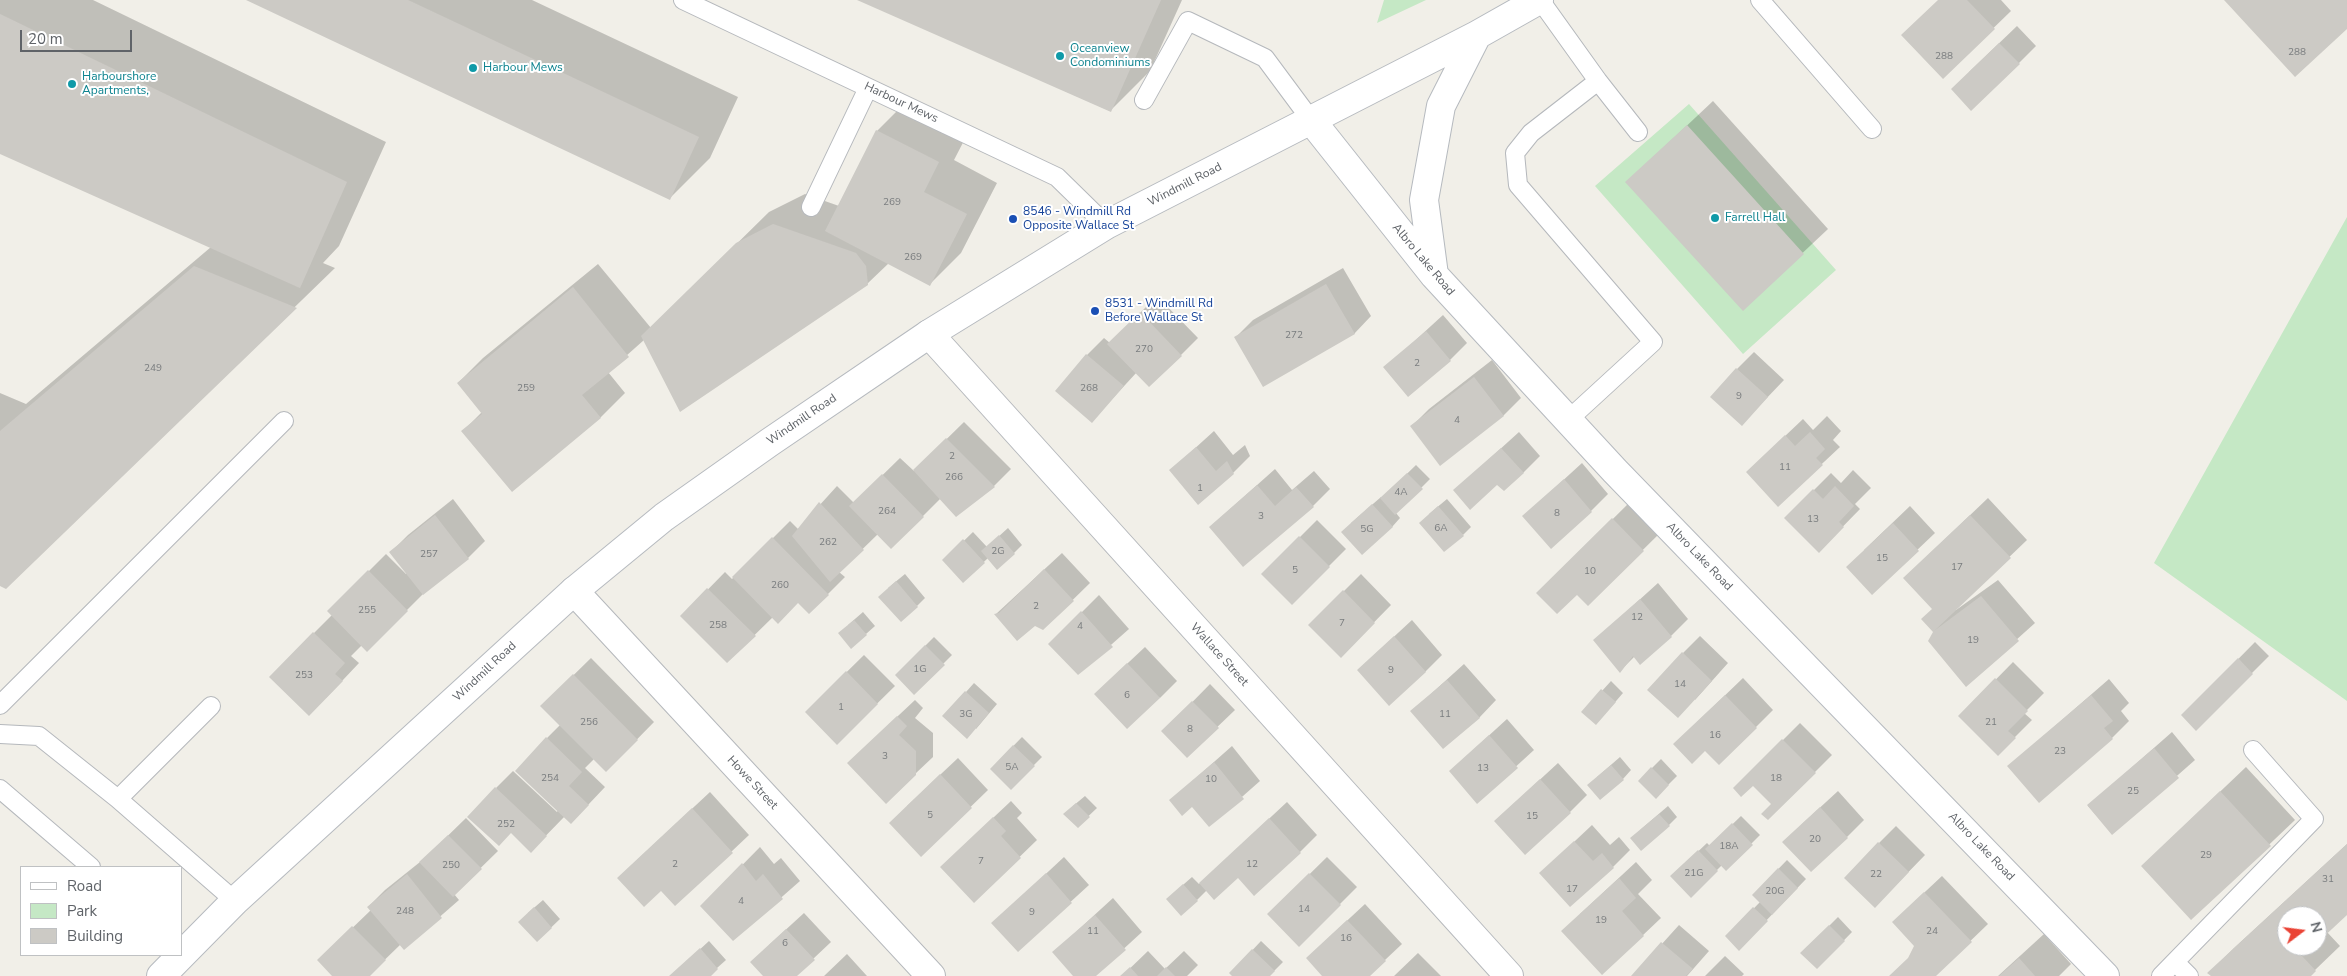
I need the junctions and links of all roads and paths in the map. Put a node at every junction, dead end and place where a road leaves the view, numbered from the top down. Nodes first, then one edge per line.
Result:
1 (683, 0) edge
2 (1540, 0) edge
3 (1760, 0) edge
4 (1477, 35) junction
5 (1598, 81) junction
6 (868, 88) junction
7 (1144, 100) dead end
8 (1311, 120) junction
9 (1872, 129) dead end
10 (1638, 132) dead end
11 (810, 207) dead end
12 (1106, 225) junction
13 (1434, 275) junction
14 (929, 334) junction
15 (1568, 420) junction
16 (284, 421) dead end
17 (574, 591) junction
18 (0, 705) edge
19 (211, 706) dead end
20 (0, 734) edge
21 (2253, 750) dead end
22 (0, 789) edge
23 (118, 799) junction
24 (90, 866) edge
25 (235, 901) junction
26 (182, 956) edge
27 (2175, 962) junction
28 (931, 976) edge
29 (1509, 976) edge
30 (2105, 976) edge
31 (2161, 976) edge
32 (2189, 976) edge

1 - 6 lane, Harbour Mews
2 - 4 main road, Windmill Road
2 - 5 lane
3 - 9 lane
4 - 8 main road, Windmill Road
4 - 13 main road
5 - 10 lane
5 - 15 lane
6 - 11 lane
6 - 12 lane, Harbour Mews
7 - 8 lane
8 - 12 main road, Windmill Road
8 - 13 main road, Albro Lake Road
12 - 14 main road, Windmill Road
13 - 15 main road, Albro Lake Road
14 - 17 main road, Windmill Road
14 - 29 main road, Wallace Street
15 - 30 main road, Albro Lake Road
16 - 18 lane
17 - 25 main road, Windmill Road
17 - 28 main road, Howe Street
19 - 23 lane
20 - 23 lane
21 - 27 lane
22 - 24 lane
23 - 25 lane
25 - 26 main road, Windmill Road
27 - 31 lane
27 - 32 lane

